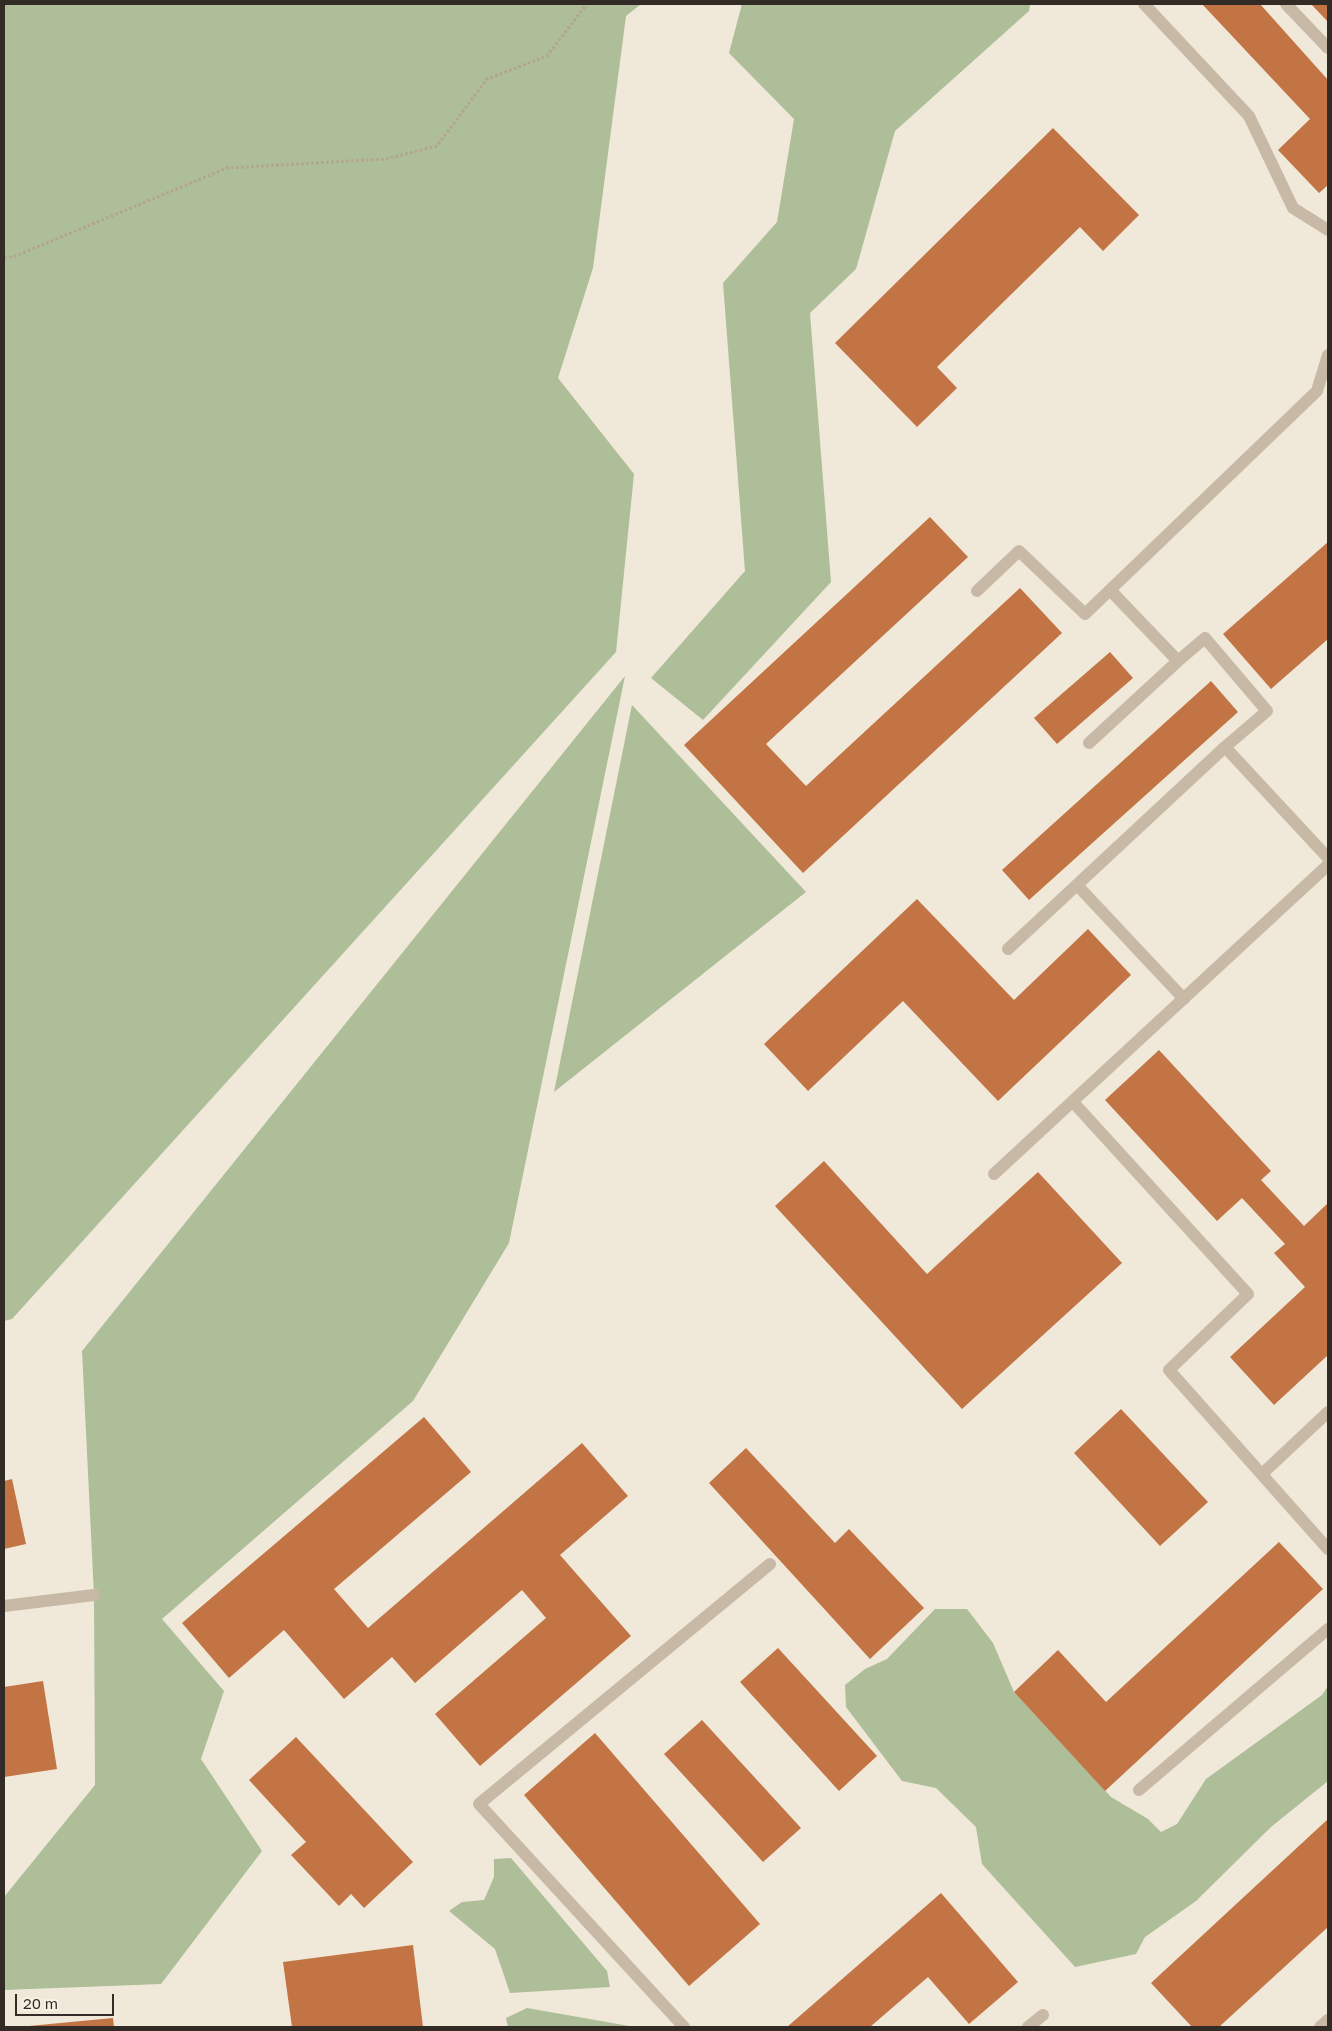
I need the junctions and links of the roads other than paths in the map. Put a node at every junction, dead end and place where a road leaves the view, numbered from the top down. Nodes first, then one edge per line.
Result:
1 (1144, 4) edge
2 (1286, 4) edge
3 (1328, 48) edge
4 (1328, 230) edge
5 (1328, 355) edge
6 (1110, 590) junction
7 (977, 592) dead end
8 (1178, 661) junction
9 (1090, 743) dead end
10 (1225, 747) junction
11 (1328, 858) edge
12 (1328, 865) edge
13 (1076, 885) junction
14 (1008, 949) dead end
15 (1184, 999) junction
16 (1073, 1102) junction
17 (994, 1174) dead end
18 (1328, 1412) edge
19 (1262, 1474) junction
20 (1328, 1549) edge
21 (770, 1564) dead end
22 (94, 1595) dead end
23 (4, 1606) edge
24 (1328, 1629) edge
25 (1138, 1790) dead end
26 (1043, 2015) dead end
27 (1328, 2020) edge
28 (684, 2027) edge
29 (1028, 2027) edge
30 (1320, 2027) edge

1 - 4 street
2 - 3 street
5 - 6 street
6 - 7 street
6 - 8 street
8 - 9 street
8 - 10 street
10 - 11 street
10 - 13 street
12 - 15 street
13 - 14 street
13 - 15 street
15 - 16 street
16 - 17 street
16 - 19 street
18 - 19 street
19 - 20 street
21 - 28 street
22 - 23 street
24 - 25 street
26 - 29 street
27 - 30 street

